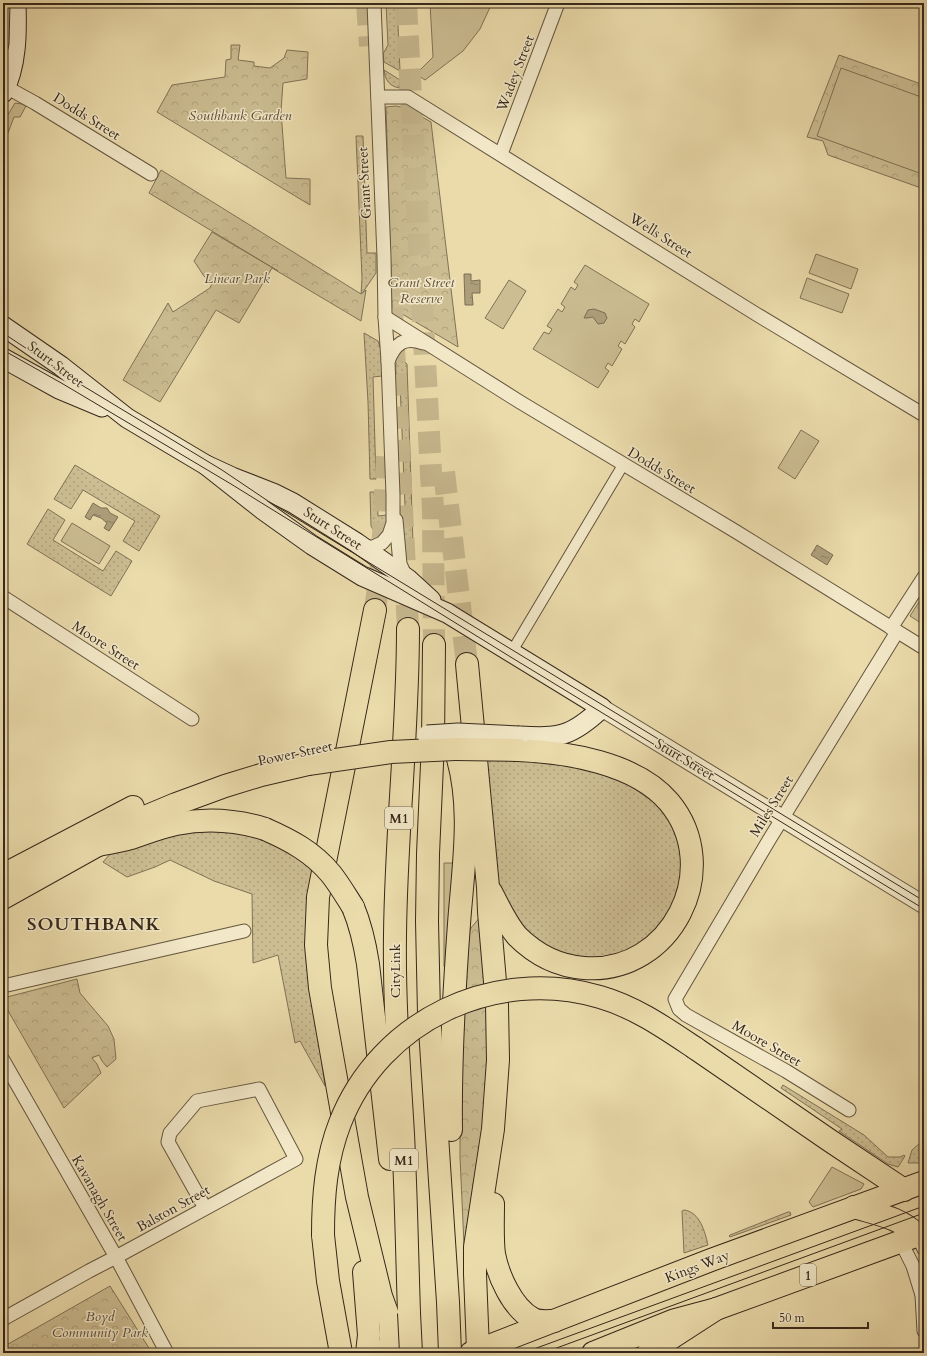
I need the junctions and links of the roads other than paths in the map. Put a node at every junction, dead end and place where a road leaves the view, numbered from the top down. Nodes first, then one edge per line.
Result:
1 (16, 3) edge
2 (374, 3) edge
3 (558, 3) edge
4 (5, 90) edge
5 (378, 97) junction
6 (501, 154) junction
7 (151, 174) dead end
8 (385, 317) junction
9 (3, 326) edge
10 (430, 346) junction
11 (3, 358) edge
12 (388, 361) junction
13 (924, 415) edge
14 (127, 418) junction
15 (206, 465) junction
16 (623, 465) junction
17 (393, 495) junction
18 (357, 542) junction
19 (924, 577) edge
20 (408, 579) junction
21 (3, 597) edge
22 (375, 610) tunnel mouth
23 (447, 613) junction
24 (408, 629) tunnel mouth
25 (894, 630) junction
26 (434, 645) tunnel mouth
27 (924, 648) edge
28 (511, 653) junction
29 (467, 664) tunnel mouth
30 (602, 708) junction
31 (192, 719) dead end
32 (427, 735) junction
33 (519, 743) junction
34 (455, 749) junction
35 (308, 757) junction
36 (782, 818) junction
37 (98, 845) junction
38 (3, 875) edge
39 (488, 887) junction
40 (3, 898) edge
41 (924, 905) edge
42 (244, 931) dead end
43 (3, 986) edge
44 (675, 999) joint
45 (3, 1060) edge
46 (849, 1110) dead end
47 (493, 1129) junction
48 (924, 1182) edge
49 (904, 1190) junction
50 (357, 1197) junction
51 (854, 1207) junction
52 (205, 1208) junction
53 (917, 1240) edge
54 (116, 1257) junction
55 (923, 1291) edge
56 (448, 1302) junction
57 (386, 1309) junction
58 (716, 1309) junction
59 (409, 1313) junction
60 (3, 1319) edge
61 (554, 1321) junction
62 (924, 1331) edge
63 (475, 1352) edge
64 (167, 1353) edge
65 (341, 1353) edge
66 (367, 1353) edge
67 (387, 1353) edge
68 (411, 1353) edge
69 (417, 1353) edge
70 (450, 1353) edge
71 (593, 1353) edge
72 (648, 1353) edge

1 - 4 main road
2 - 5 street, Grant Street
3 - 6 street, Wadey Street
4 - 7 street, Dodds Street
5 - 6 street, Wells Street
5 - 8 street, Grant Street
6 - 13 street, Wells Street
8 - 10 street, Dodds Street
8 - 12 street, Grant Street
9 - 14 main road, Sturt Street
10 - 12 street
10 - 16 street, Dodds Street
11 - 14 main road, Sturt Street
12 - 17 street, Grant Street
14 - 15 main road, Sturt Street
15 - 18 main road, Sturt Street
15 - 23 main road, Sturt Street
16 - 25 street, Dodds Street
16 - 28 street
17 - 18 street, Grant Street
17 - 20 street, Grant Street
18 - 20 main road, Sturt Street
19 - 25 street, Miles Street
20 - 23 main road, Sturt Street
21 - 31 street, Moore Street
22 - 50 highway
23 - 28 main road, Sturt Street
24 - 59 highway, CityLink / M1, bridge
25 - 27 street, Dodds Street
25 - 36 street, Miles Street
26 - 56 highway, M1
28 - 30 main road, Sturt Street
29 - 39 highway
30 - 33 main road, Power Street
30 - 36 street, Sturt Street
32 - 33 main road, Power Street, bridge
32 - 34 highway, bridge
32 - 35 highway, Power Street
33 - 34 highway, Power Street, bridge
33 - 39 highway, Power Street
34 - 35 highway, Power Street, bridge
34 - 56 highway
35 - 37 highway, Power Street
35 - 38 highway, Power Street
36 - 41 street, Sturt Street
36 - 44 street, Miles Street
37 - 40 highway, Power Street
37 - 59 highway, bridge
39 - 47 highway
42 - 43 street
44 - 46 street, Moore Street
45 - 54 street, Kavanagh Street
47 - 61 highway
47 - 63 highway
48 - 49 highway, Kings Way
49 - 51 highway, Kings Way
49 - 65 highway, bridge
50 - 57 highway
50 - 66 highway
51 - 53 highway
51 - 61 highway, Kings Way
52 - 52 street, Balston Street
52 - 54 street, Balston Street
53 - 55 street
53 - 58 highway, 1
54 - 60 street, Balston Street
54 - 64 street, Kavanagh Street
55 - 62 street
56 - 70 highway, M1
57 - 67 highway
57 - 69 highway
58 - 71 highway, 1
58 - 72 highway
59 - 68 highway, M1, bridge
61 - 63 highway, Kings Way

